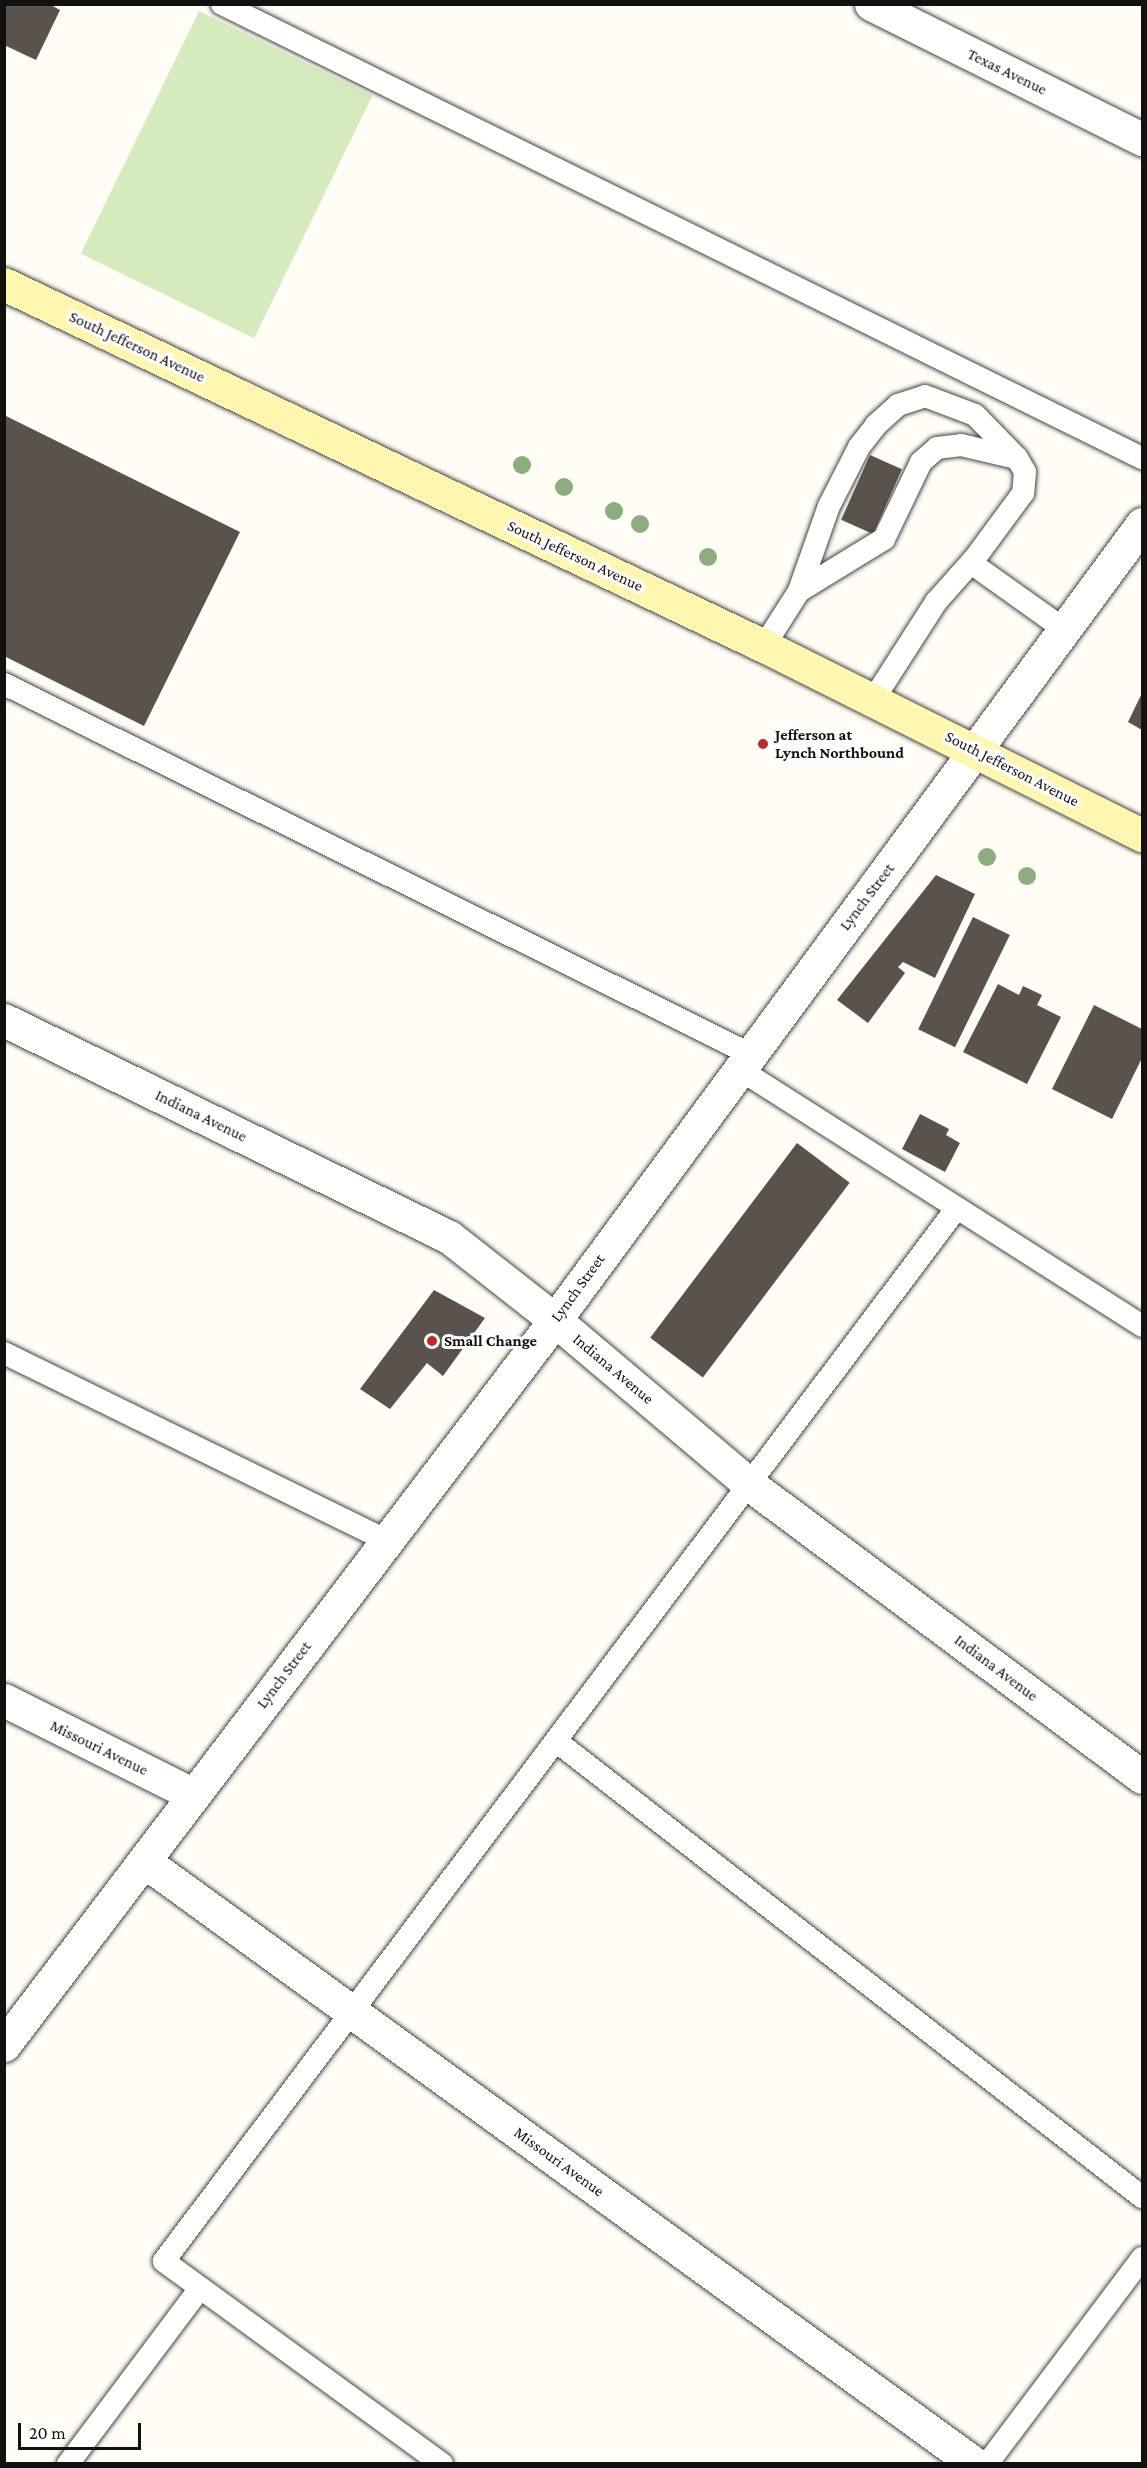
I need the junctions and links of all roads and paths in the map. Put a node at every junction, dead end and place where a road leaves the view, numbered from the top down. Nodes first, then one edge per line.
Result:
1 (222, 4) edge
2 (871, 4) edge
3 (1143, 139) edge
4 (4, 284) edge
5 (1017, 458) junction
6 (1143, 458) edge
7 (1143, 524) edge
8 (971, 563) junction
9 (799, 591) junction
10 (1064, 629) junction
11 (764, 646) junction
12 (4, 684) edge
13 (873, 700) junction
14 (976, 751) junction
15 (1143, 835) edge
16 (4, 1020) edge
17 (745, 1061) junction
18 (957, 1208) junction
19 (555, 1320) junction
20 (1143, 1326) edge
21 (4, 1353) edge
22 (749, 1484) junction
23 (386, 1540) junction
24 (4, 1700) edge
25 (556, 1741) junction
26 (1143, 1777) edge
27 (194, 1795) junction
28 (144, 1861) junction
29 (352, 2012) junction
30 (8, 2036) edge
31 (1143, 2197) edge
32 (1143, 2258) edge
33 (200, 2288) junction
34 (69, 2463) edge
35 (442, 2463) edge
36 (975, 2463) edge
37 (987, 2463) edge

1 - 6 lane
2 - 3 street, Texas Avenue
4 - 11 main road, South Jefferson Avenue
5 - 8 lane
5 - 9 lane
5 - 9 lane
7 - 10 street, Lynch Street
8 - 10 lane
8 - 13 lane
9 - 11 lane
10 - 14 street, Lynch Street
11 - 13 main road, South Jefferson Avenue
12 - 17 lane
13 - 14 main road, South Jefferson Avenue
14 - 15 main road, South Jefferson Avenue
14 - 17 street, Lynch Street
16 - 19 street, Indiana Avenue
17 - 18 lane
17 - 19 street, Lynch Street
18 - 20 lane
18 - 22 lane
19 - 22 street, Indiana Avenue
19 - 23 street, Lynch Street
21 - 23 lane
22 - 25 lane
22 - 26 street, Indiana Avenue
23 - 27 street, Lynch Street
24 - 27 street, Missouri Avenue
25 - 29 lane
25 - 31 lane
27 - 28 street, Lynch Street
28 - 29 street, Missouri Avenue
28 - 30 street, Lynch Street
29 - 33 lane
29 - 36 street, Missouri Avenue
32 - 37 lane
33 - 34 lane
33 - 35 lane

